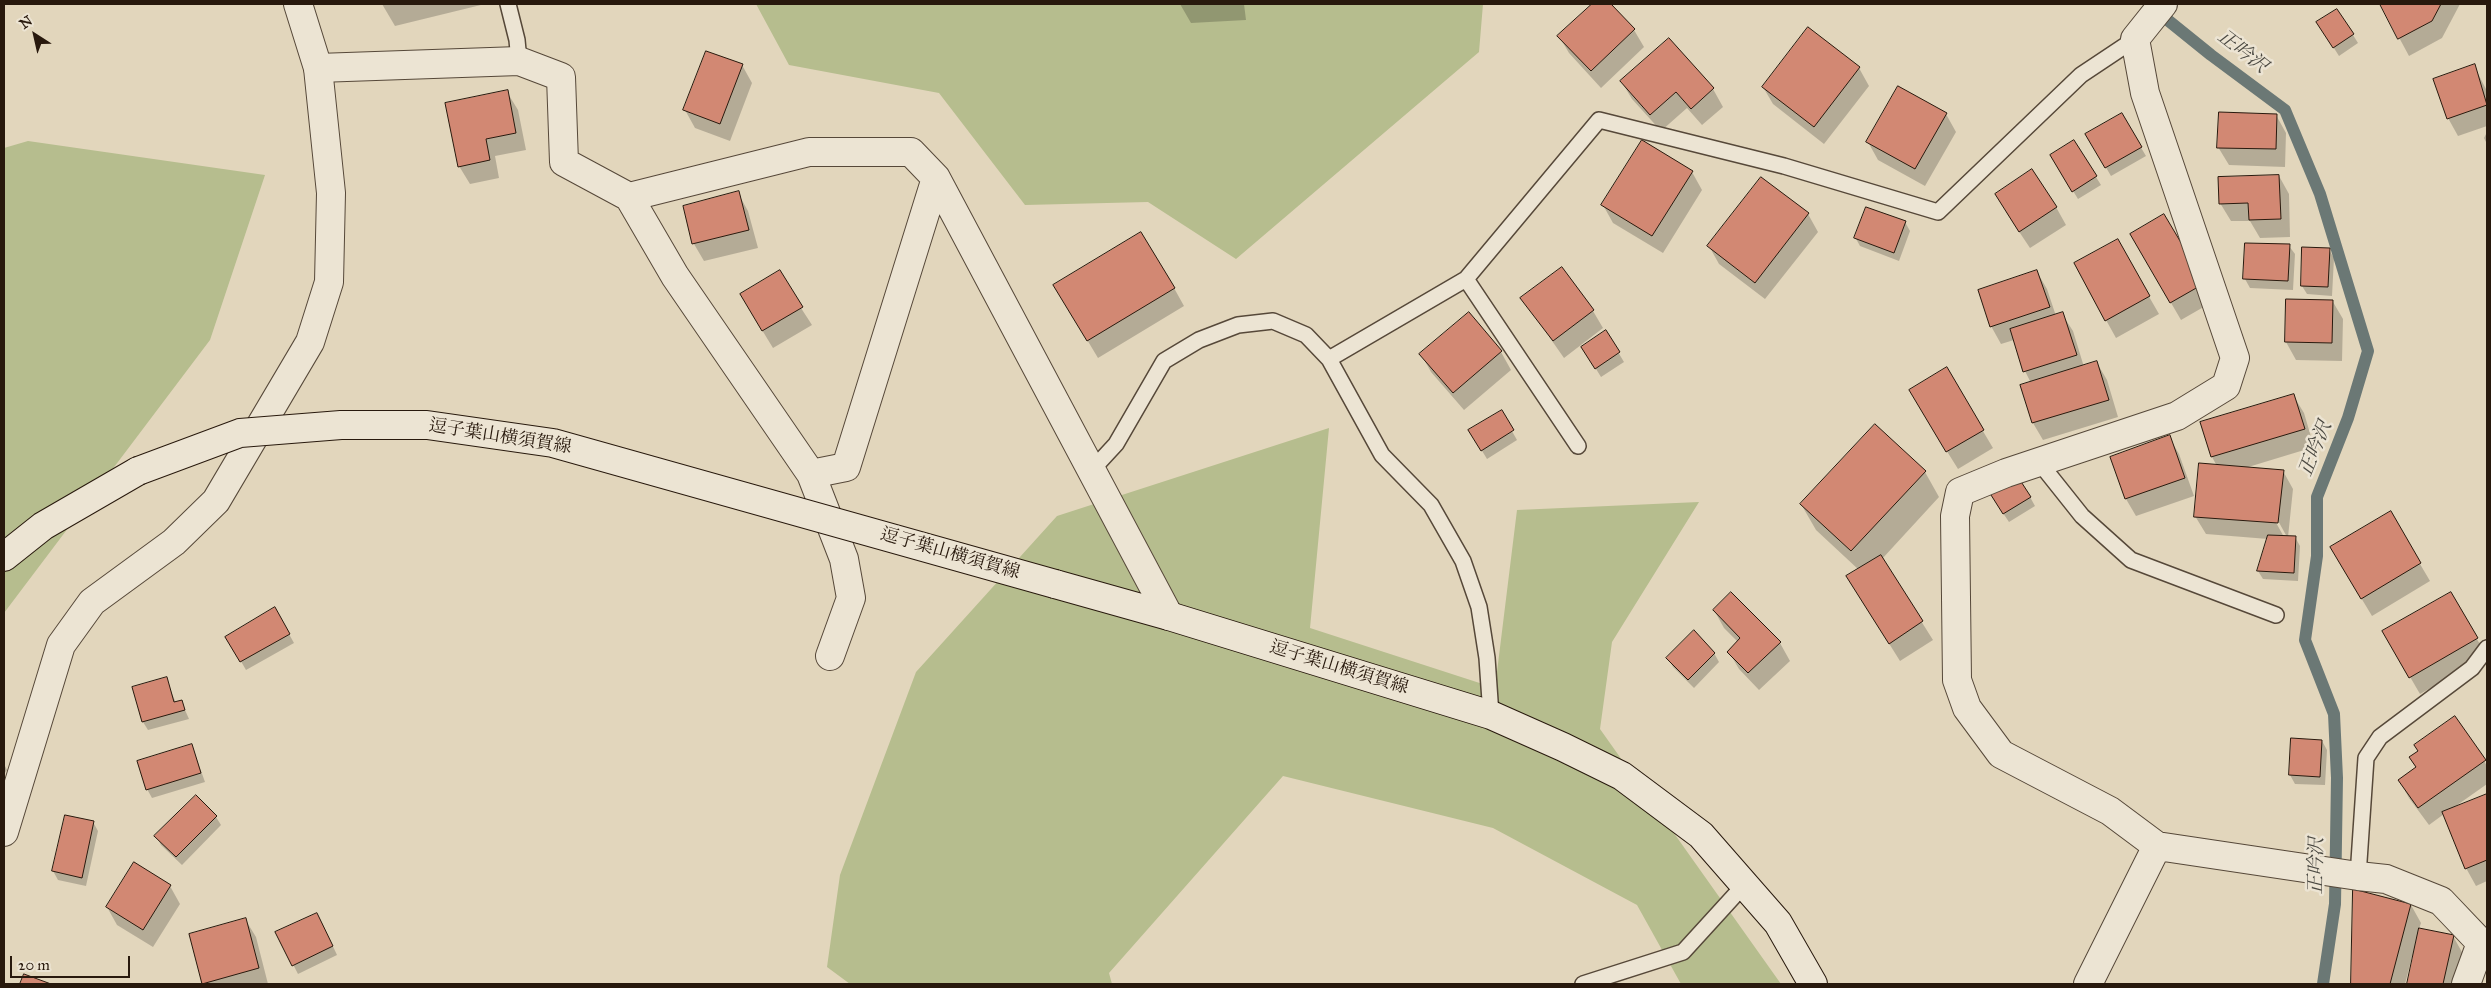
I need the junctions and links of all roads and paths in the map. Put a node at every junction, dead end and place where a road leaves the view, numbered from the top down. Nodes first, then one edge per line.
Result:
1 (298, 4) edge
2 (508, 4) edge
3 (2163, 4) edge
4 (2135, 39) junction
5 (519, 61) junction
6 (318, 68) junction
7 (936, 178) junction
8 (629, 197) junction
9 (1466, 279) junction
10 (1329, 359) junction
11 (1578, 446) dead end
12 (2039, 462) junction
13 (1092, 470) junction
14 (810, 474) junction
15 (4, 557) edge
16 (2276, 615) dead end
17 (1169, 616) junction
18 (2487, 648) edge
19 (830, 656) dead end
20 (1491, 715) junction
21 (4, 832) edge
22 (2157, 846) junction
23 (2358, 876) junction
24 (1745, 884) junction
25 (1583, 984) edge
26 (1813, 984) edge
27 (2088, 984) edge
28 (2466, 984) edge

1 - 6 street
2 - 5 lane
3 - 4 street
4 - 9 lane
4 - 12 street
5 - 6 street
5 - 8 street
6 - 21 street
7 - 8 street
7 - 13 street
7 - 14 street
8 - 14 street
9 - 10 lane
9 - 11 lane
10 - 13 lane
10 - 20 lane
12 - 16 lane
12 - 22 street
13 - 17 street
14 - 19 street
15 - 17 street, 逗子葉山横須賀線, bridge
17 - 20 street, 逗子葉山横須賀線
18 - 23 lane
20 - 24 street, 逗子葉山横須賀線
22 - 23 street
22 - 27 street
23 - 28 street
24 - 25 lane
24 - 26 street, 逗子葉山横須賀線

